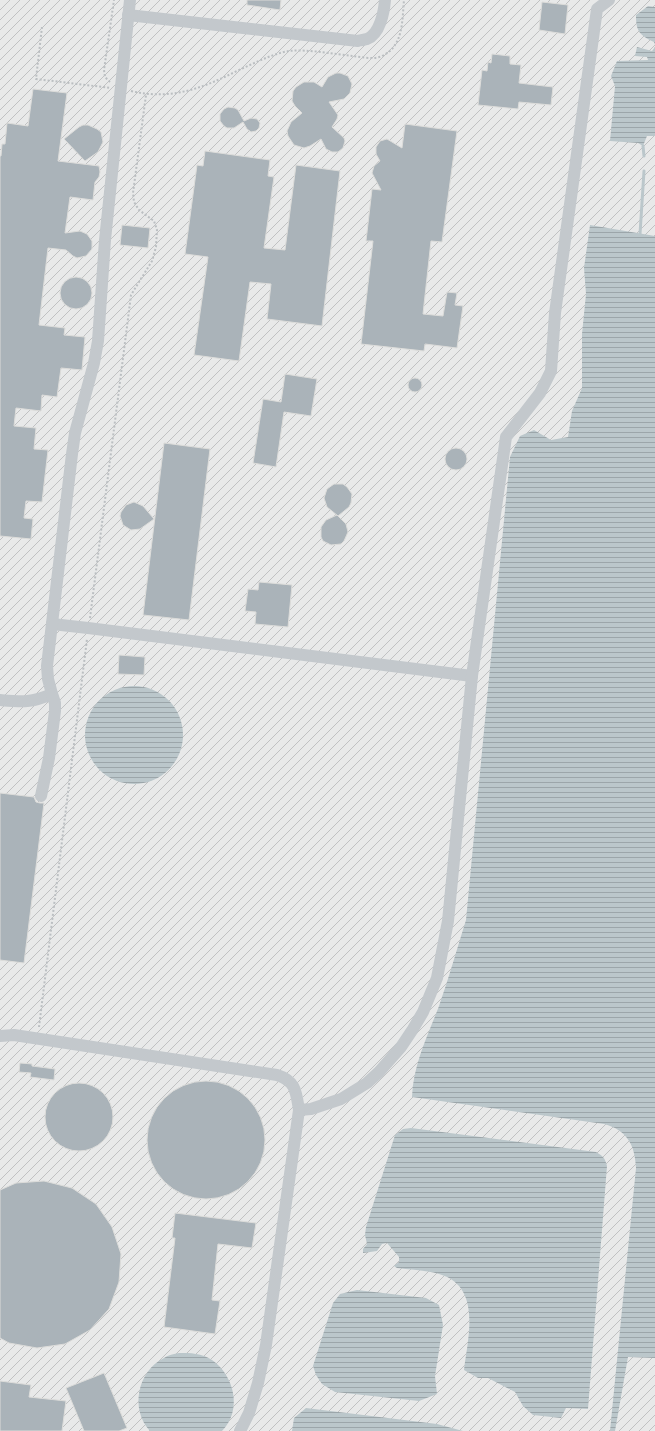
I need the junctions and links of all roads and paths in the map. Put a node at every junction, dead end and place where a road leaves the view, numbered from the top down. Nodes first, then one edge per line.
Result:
1 (114, 0) edge
2 (130, 0) edge
3 (385, 0) edge
4 (404, 0) edge
5 (609, 0) edge
6 (128, 15) junction
7 (42, 26) dead end
8 (120, 89) junction
9 (146, 95) junction
10 (52, 624) junction
11 (88, 628) junction
12 (472, 676) junction
13 (52, 694) junction
14 (0, 700) edge
15 (41, 796) dead end
16 (0, 1036) edge
17 (38, 1039) junction
18 (299, 1110) junction
19 (240, 1431) edge

1 - 8 path
2 - 6 street
3 - 6 street
4 - 9 path
5 - 12 street
6 - 8 street
7 - 8 path
8 - 9 path
8 - 10 street
9 - 11 path
10 - 11 street
10 - 13 street
11 - 12 street
11 - 17 path
12 - 18 street
13 - 14 street
13 - 15 street
16 - 17 street
17 - 18 street
18 - 19 street

